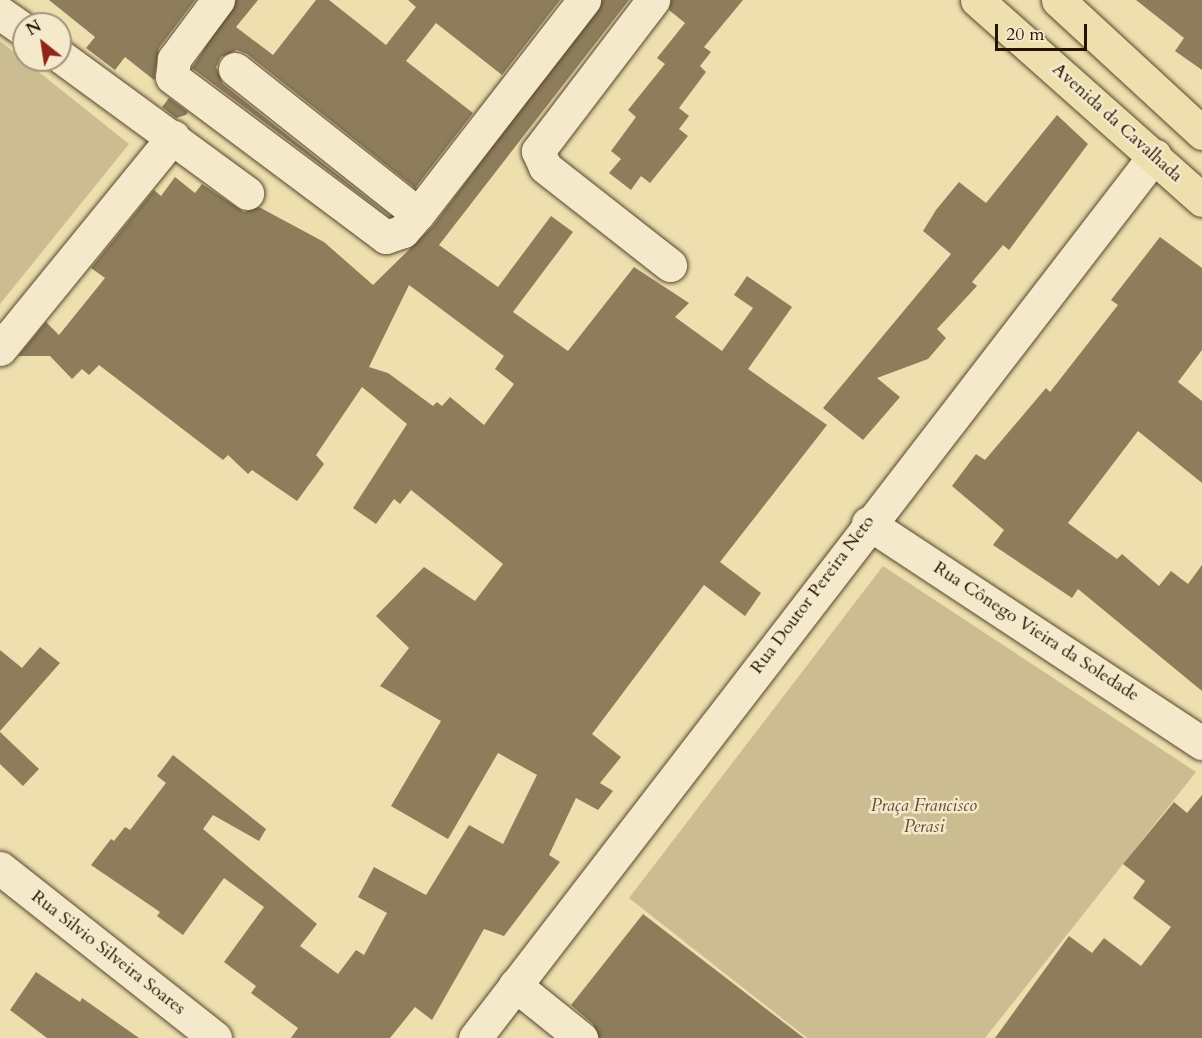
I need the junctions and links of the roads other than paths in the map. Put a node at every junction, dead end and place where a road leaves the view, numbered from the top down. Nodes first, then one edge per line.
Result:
1 (218, 0) edge
2 (584, 0) edge
3 (653, 0) edge
4 (977, 0) edge
5 (1058, 0) edge
6 (72, 65) edge
7 (235, 69) dead end
8 (1202, 133) edge
9 (173, 137) junction
10 (1155, 155) junction
11 (247, 193) dead end
12 (1202, 200) edge
13 (418, 214) junction
14 (670, 265) dead end
15 (0, 349) edge
16 (868, 523) junction
17 (1202, 743) edge
18 (0, 868) edge
19 (515, 985) junction
20 (215, 1038) edge
21 (475, 1038) edge
22 (581, 1038) edge

1 - 13 street
2 - 13 street
3 - 14 street
4 - 10 main road, Avenida da Cavalhada
5 - 8 main road
6 - 9 street
7 - 13 street
9 - 11 street
9 - 15 street
10 - 12 main road, Avenida da Cavalhada
10 - 16 street, Rua Doutor Pereira Neto
16 - 17 street, Rua Cônego Vieira da Soledade
16 - 19 street, Rua Doutor Pereira Neto
18 - 20 street, Rua Silvio Silveira Soares
19 - 21 street, Rua Doutor Pereira Neto
19 - 22 street

